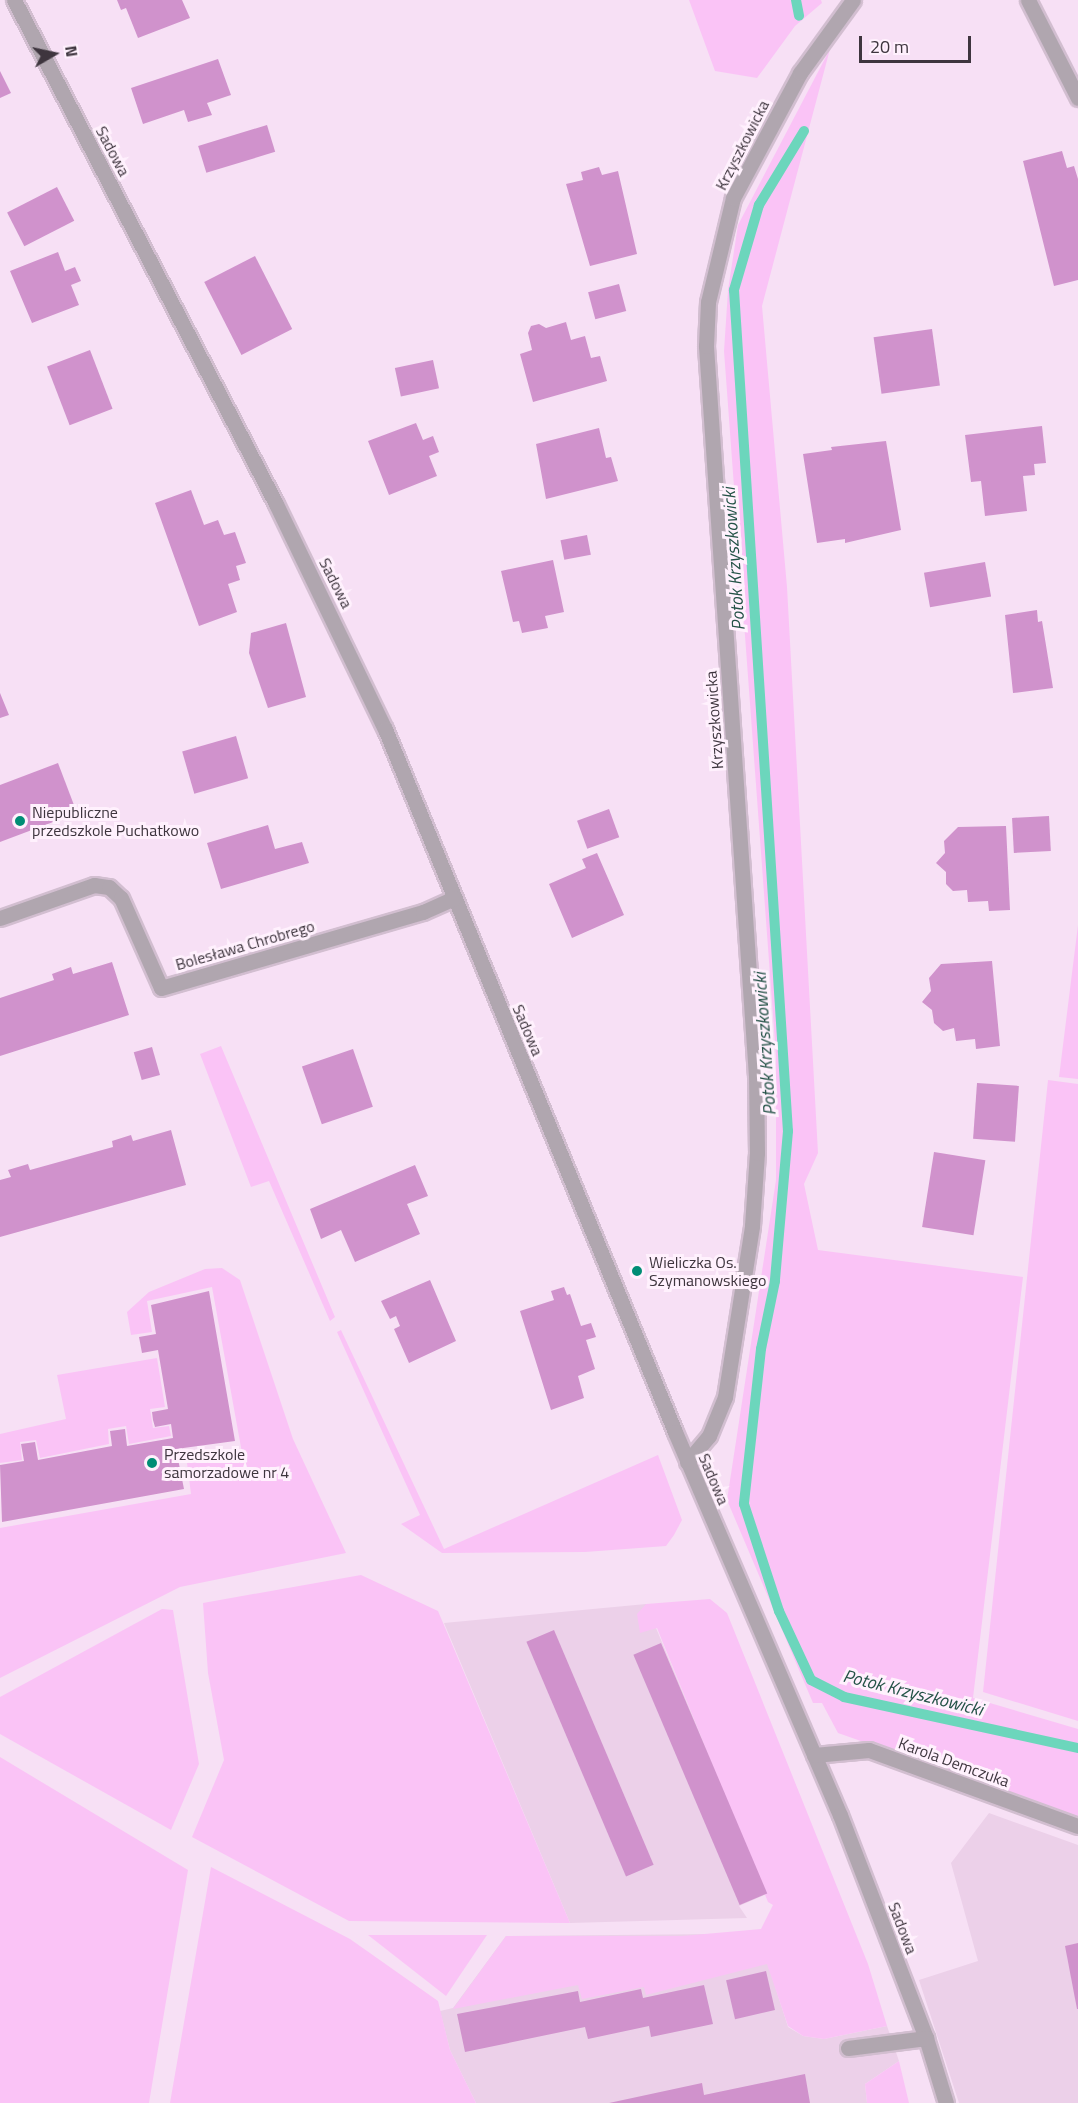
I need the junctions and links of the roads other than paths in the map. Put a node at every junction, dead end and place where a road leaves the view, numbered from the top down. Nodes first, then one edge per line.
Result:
1 (14, 0) edge
2 (853, 0) edge
3 (1028, 0) edge
4 (1078, 98) edge
5 (454, 898) junction
6 (0, 918) edge
7 (687, 1462) junction
8 (814, 1755) junction
9 (1078, 1826) edge
10 (926, 2038) junction
11 (848, 2048) dead end
12 (946, 2103) edge

1 - 5 street, Sadowa
2 - 7 street, Krzyszkowicka
3 - 4 street
5 - 6 street, Bolesława Chrobrego
5 - 7 street, Sadowa
7 - 8 street, Sadowa
8 - 9 street, Karola Demczuka
8 - 10 street, Sadowa
10 - 11 street
10 - 12 street, Sadowa

